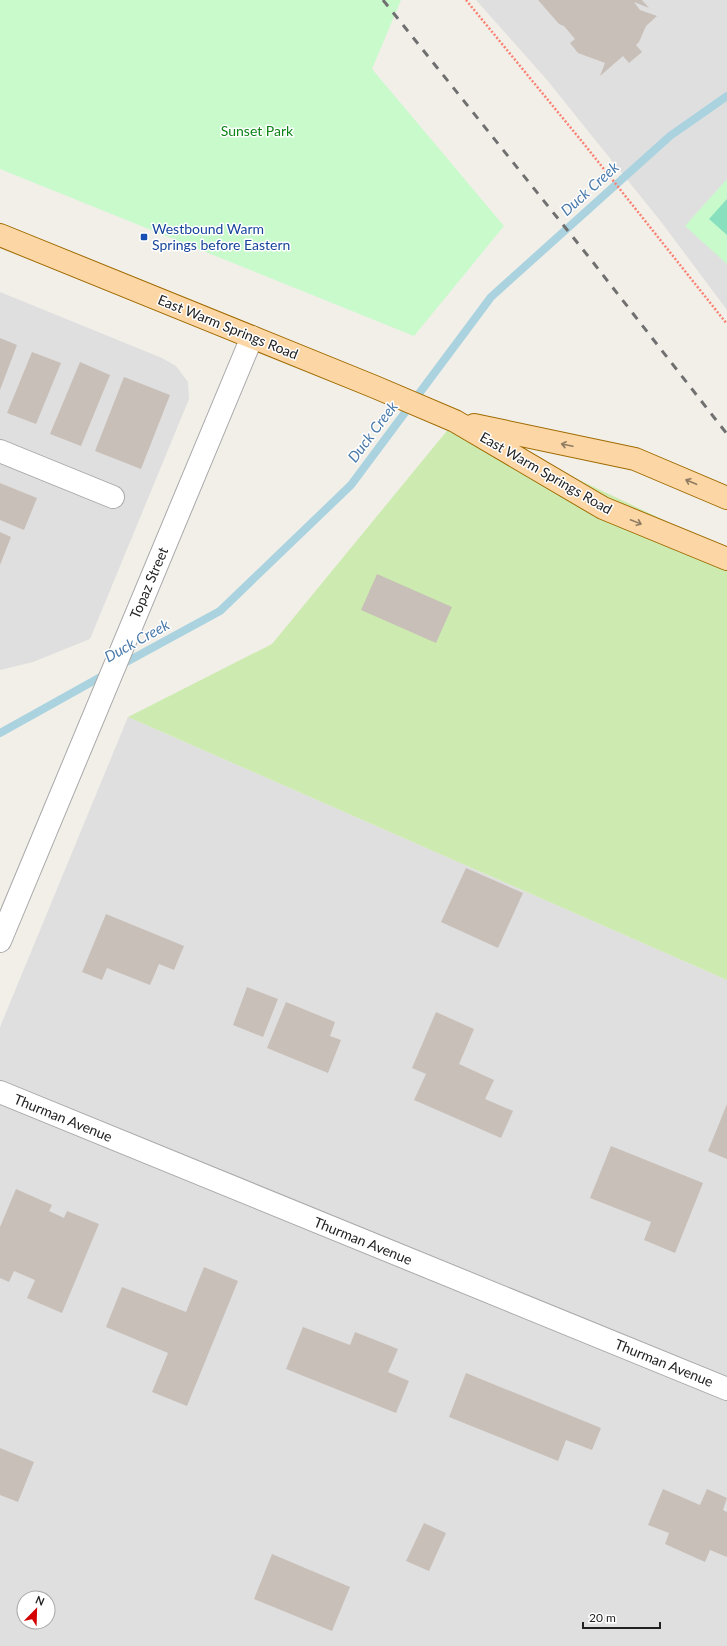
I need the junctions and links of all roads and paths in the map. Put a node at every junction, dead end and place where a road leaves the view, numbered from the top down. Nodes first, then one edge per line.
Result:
1 (466, 0) edge
2 (0, 235) edge
3 (727, 324) edge
4 (252, 337) junction
5 (455, 421) junction
6 (0, 451) edge
7 (113, 497) dead end
8 (727, 498) edge
9 (727, 559) edge
10 (0, 941) edge
11 (0, 1092) edge
12 (727, 1389) edge

1 - 3 path
2 - 4 main road, East Warm Springs Road
4 - 5 main road, East Warm Springs Road
4 - 10 street, Topaz Street
8 -> 5 main road, East Warm Springs Road
5 -> 9 main road, East Warm Springs Road
6 - 7 street
11 - 12 street, Thurman Avenue

